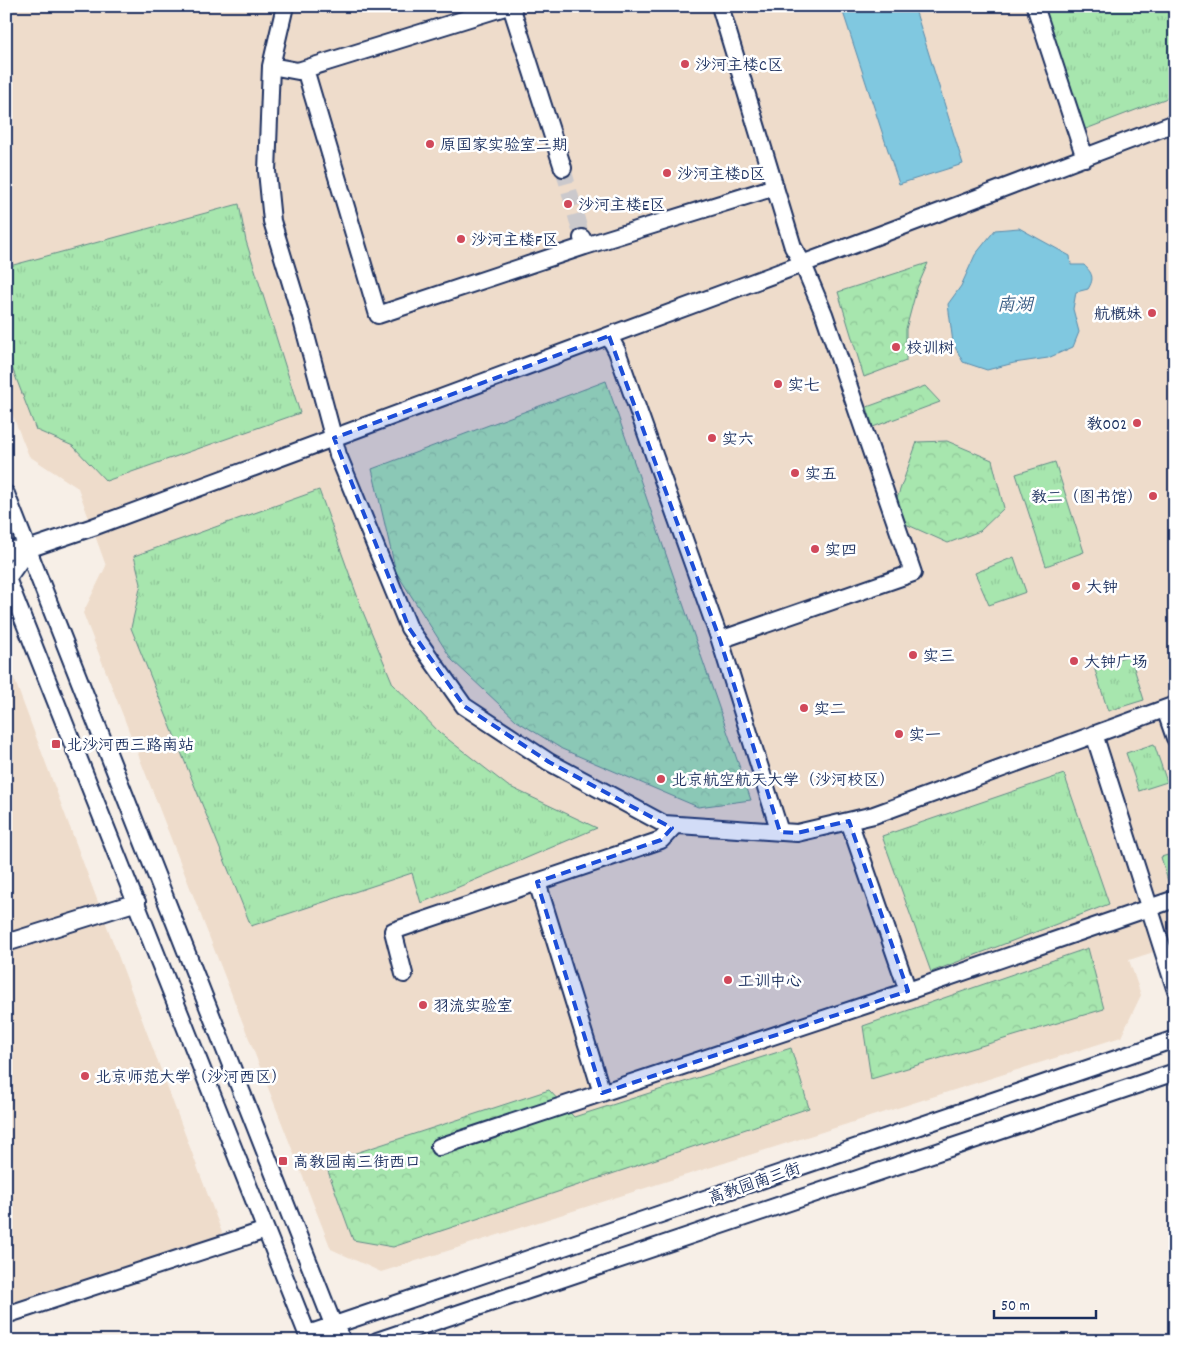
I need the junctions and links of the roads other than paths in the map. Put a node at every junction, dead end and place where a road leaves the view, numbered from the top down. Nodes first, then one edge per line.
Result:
1 (285, 6) edge
2 (509, 6) edge
3 (720, 6) edge
4 (1035, 6) edge
5 (271, 66) junction
6 (305, 69) junction
7 (1175, 123) edge
8 (1085, 158) junction
9 (563, 168) tunnel mouth
10 (775, 187) junction
11 (802, 264) junction
12 (609, 336) junction
13 (334, 438) junction
14 (6, 494) edge
15 (28, 549) junction
16 (6, 550) edge
17 (7, 579) edge
18 (720, 640) junction
19 (1170, 707) edge
20 (1094, 734) junction
21 (1175, 738) edge
22 (849, 821) junction
23 (675, 825) junction
24 (780, 832) junction
25 (537, 882) junction
26 (1175, 899) edge
27 (137, 902) junction
28 (1149, 907) junction
29 (6, 943) edge
30 (404, 974) dead end
31 (1175, 988) edge
32 (908, 991) junction
33 (1175, 1039) edge
34 (1175, 1072) edge
35 (602, 1093) junction
36 (439, 1147) dead end
37 (266, 1230) junction
38 (6, 1315) edge
39 (333, 1324) junction
40 (309, 1337) edge
41 (343, 1341) edge
42 (377, 1341) edge

1 - 5 street
2 - 6 street
2 - 9 street
3 - 10 street
4 - 8 street
5 - 6 street
5 - 13 street
6 - 10 street
7 - 8 street
8 - 11 street
10 - 11 street
11 - 12 street
11 - 18 street
12 - 13 street
12 - 18 street
13 - 15 street
13 - 23 street
14 - 15 street
15 - 16 street
15 - 17 street
15 - 39 street
17 - 27 street
18 - 24 street
19 - 20 street
19 - 21 street
20 - 22 street
20 - 28 street
22 - 24 street
22 - 32 street
23 - 24 street
23 - 25 street
25 - 30 street
25 - 35 street
26 - 28 street
27 - 29 street
27 - 37 street
28 - 31 street
28 - 32 street
32 - 35 street
33 - 39 street, 高教园南三街
34 - 42 street, 高教园南三街
35 - 36 street
37 - 38 street
37 - 40 street
39 - 40 street, 高教园南三街
39 - 41 street

